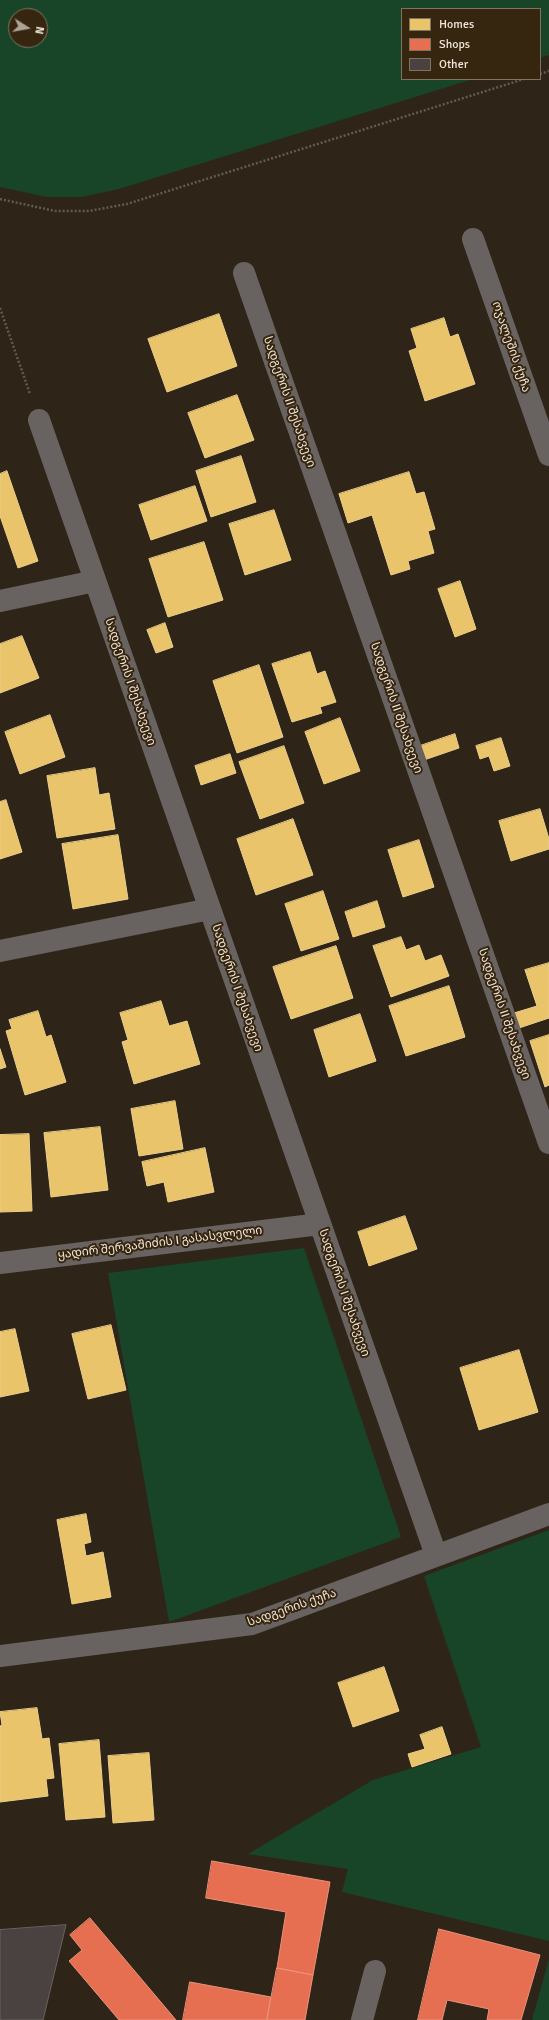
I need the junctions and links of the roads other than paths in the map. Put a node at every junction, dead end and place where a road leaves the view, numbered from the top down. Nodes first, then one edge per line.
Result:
1 (474, 238) dead end
2 (244, 273) dead end
3 (39, 420) road end
4 (549, 454) edge
5 (95, 581) junction
6 (0, 601) edge
7 (210, 909) junction
8 (0, 951) edge
9 (549, 1143) edge
10 (320, 1224) junction
11 (0, 1263) edge
12 (549, 1514) edge
13 (436, 1556) junction
14 (0, 1656) edge
15 (376, 1971) dead end
16 (362, 2020) edge

1 - 4 street, ოჯალეშის ქუჩა
2 - 9 street, სადგერის II შესახვევი
3 - 5 street, სადგერის I შესახვევი
5 - 6 street
5 - 7 street, სადგერის I შესახვევი
7 - 8 street
7 - 10 street, სადგერის I შესახვევი
10 - 11 street, ყადირ შერვაშიძის I გასასვლელი
10 - 13 street, სადგერის I შესახვევი
12 - 13 street, სადგერის ქუჩა
13 - 14 street, სადგერის ქუჩა
15 - 16 street

